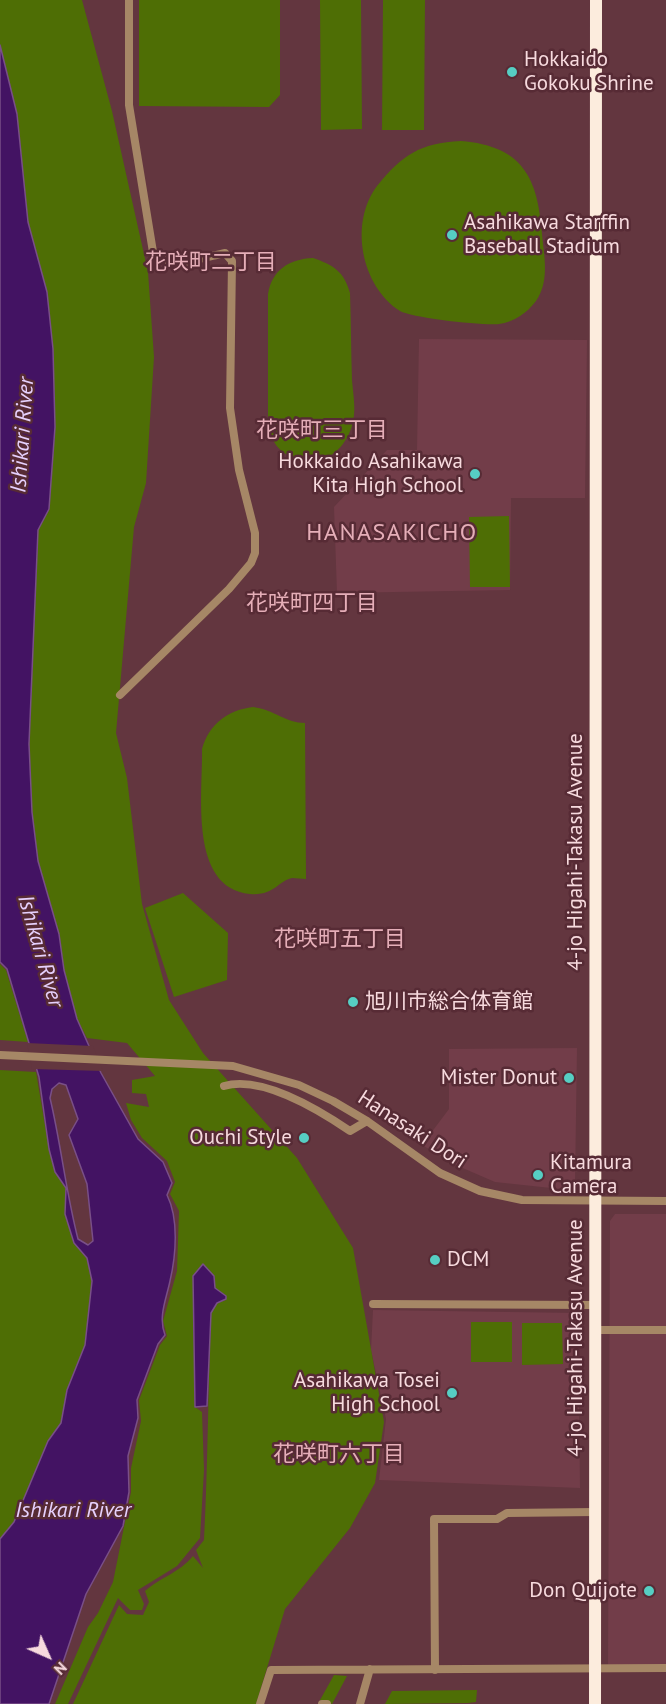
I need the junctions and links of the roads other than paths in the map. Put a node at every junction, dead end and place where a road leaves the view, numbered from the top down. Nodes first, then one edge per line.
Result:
1 (129, 0) edge
2 (596, 0) edge
3 (120, 695) dead end
4 (0, 1055) edge
5 (224, 1086) dead end
6 (367, 1121) junction
7 (595, 1201) junction
8 (666, 1201) edge
9 (373, 1304) dead end
10 (595, 1305) junction
11 (595, 1330) junction
12 (666, 1330) edge
13 (595, 1512) junction
14 (595, 1668) junction
15 (666, 1668) edge
16 (370, 1669) junction
17 (435, 1670) junction
18 (260, 1704) edge
19 (360, 1704) edge
20 (595, 1704) edge

1 - 3 street
2 - 7 highway, 4-jo Higahi-Takasu Avenue
4 - 6 street, Hanasaki Dori
5 - 6 street
6 - 7 street, Hanasaki Dori
7 - 8 street, Hanasaki Dori
7 - 10 highway, 4-jo Higahi-Takasu Avenue
9 - 10 street
10 - 11 highway, 4-jo Higahi-Takasu Avenue
11 - 12 street
11 - 13 highway, 4-jo Higahi-Takasu Avenue
13 - 14 highway, 4-jo Higahi-Takasu Avenue
13 - 17 street
14 - 15 street
14 - 17 street
14 - 20 highway, 4-jo Higahi-Takasu Avenue
16 - 17 street
16 - 18 street
16 - 19 street

